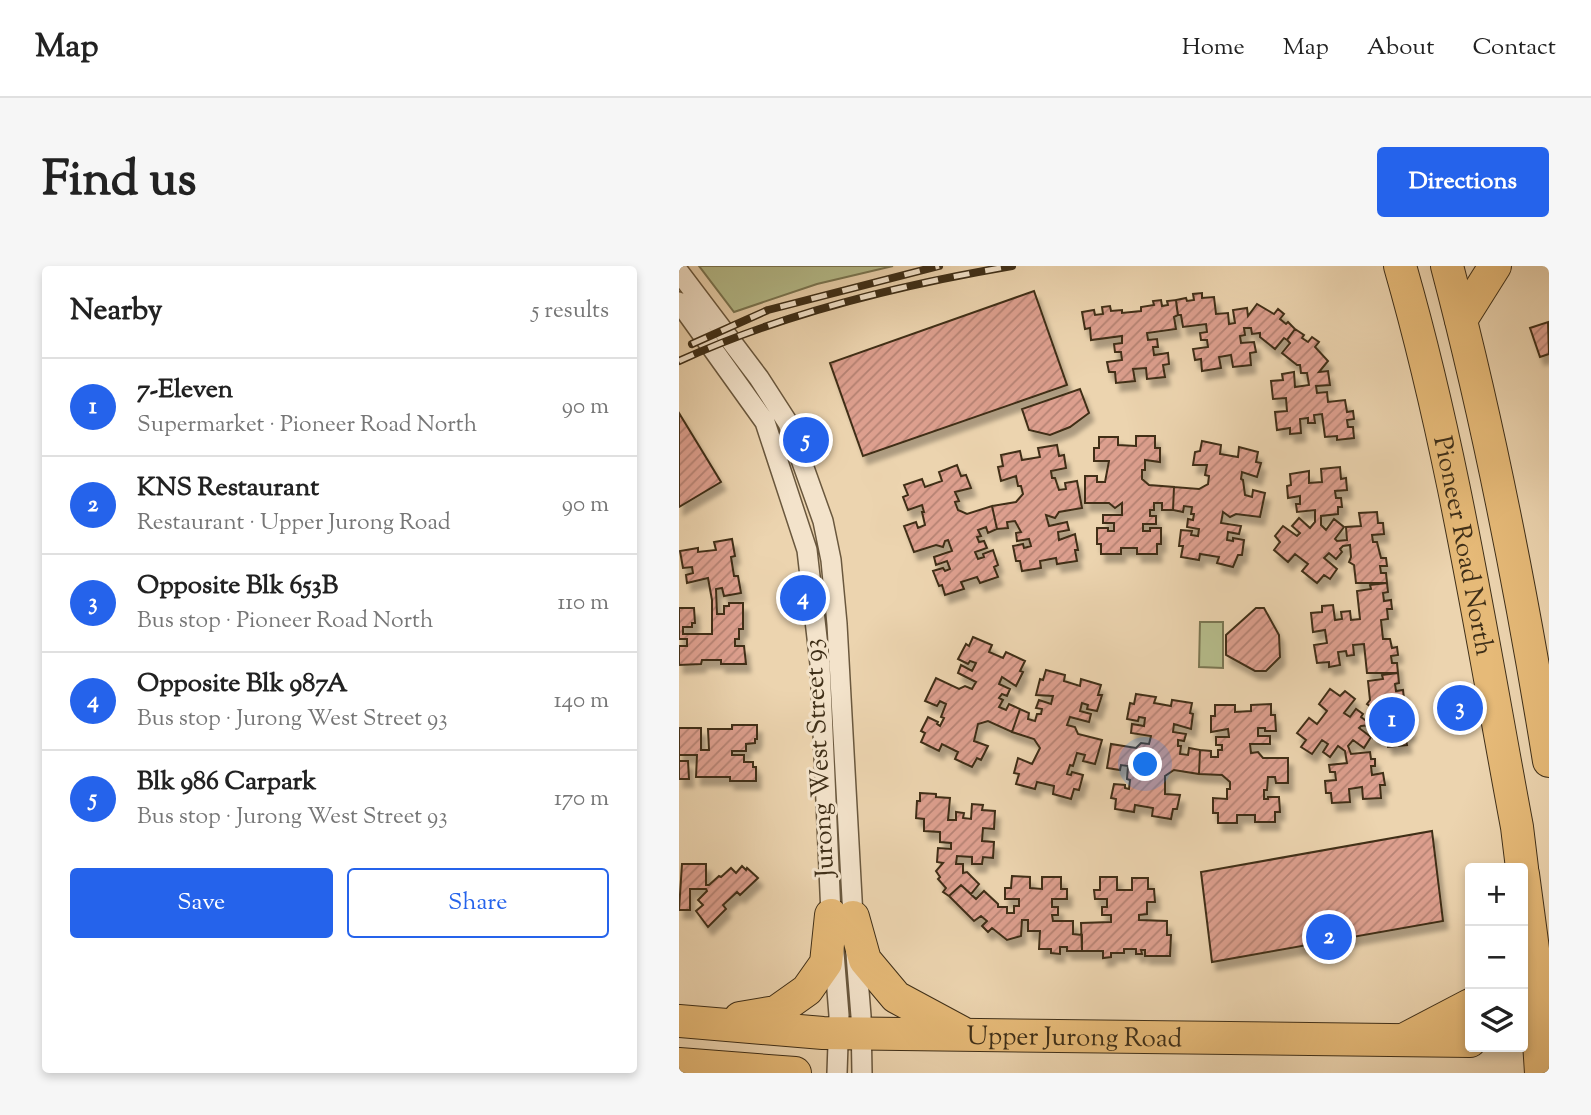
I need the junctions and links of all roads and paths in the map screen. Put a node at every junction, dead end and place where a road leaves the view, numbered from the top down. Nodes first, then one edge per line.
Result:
1 (1400, 266) edge
2 (1447, 266) edge
3 (1495, 266) edge
4 (679, 272) edge
5 (679, 302) edge
6 (1461, 320) junction
7 (1549, 761) edge
8 (1521, 863) edge
9 (842, 916) junction
10 (1528, 955) edge
11 (1465, 1008) edge
12 (679, 1021) edge
13 (711, 1024) junction
14 (850, 1033) junction
15 (971, 1037) junction
16 (1404, 1039) junction
17 (1537, 1039) edge
18 (1465, 1041) edge
19 (694, 1065) edge
20 (795, 1073) edge
21 (837, 1073) edge
22 (862, 1073) edge
23 (1541, 1073) edge

1 - 8 main road, Pioneer Road North
2 - 6 main road, Pioneer Road North
3 - 6 main road
4 - 9 street, Jurong West Street 93
5 - 9 street, Jurong West Street 93
6 - 7 main road, Pioneer Road North
9 - 13 main road
9 - 14 street, Jurong West Street 93
9 - 15 main road
10 - 17 main road
11 - 16 main road
12 - 13 main road, Upper Jurong Road
13 - 14 main road, Upper Jurong Road
13 - 19 main road
14 - 15 main road, Upper Jurong Road
14 - 21 street, Jurong West Street 93
14 - 22 street, Jurong West Street 93
15 - 16 main road, Upper Jurong Road
16 - 18 main road, Upper Jurong Road
17 - 23 main road
19 - 20 main road

